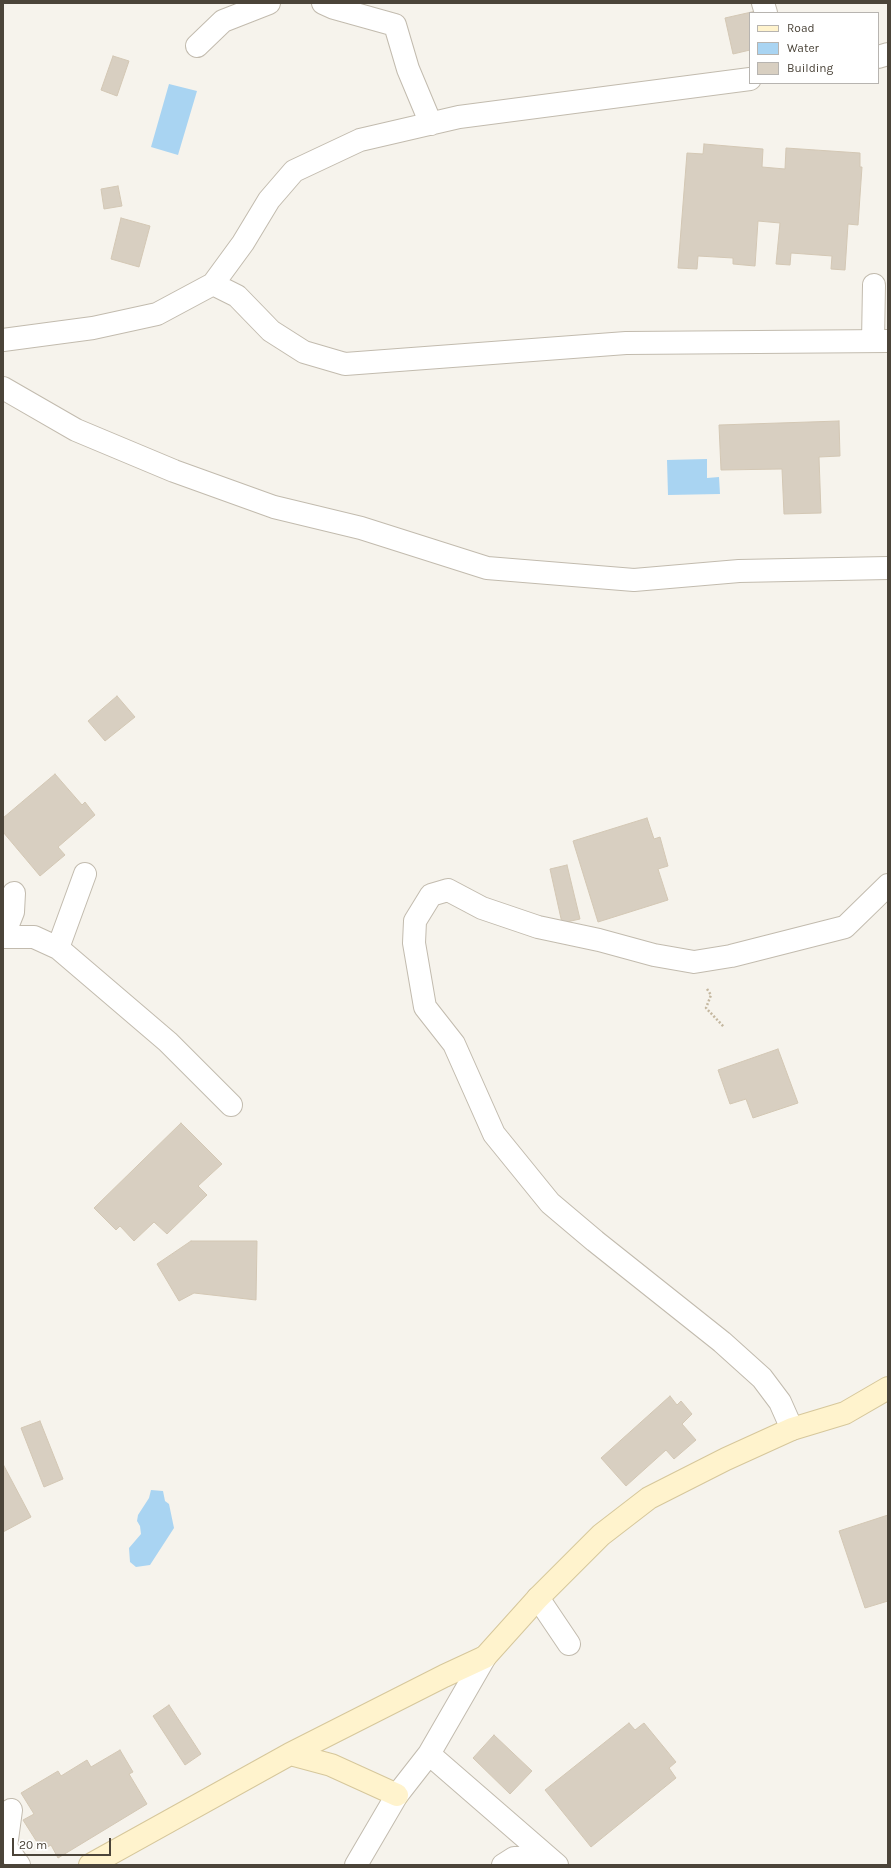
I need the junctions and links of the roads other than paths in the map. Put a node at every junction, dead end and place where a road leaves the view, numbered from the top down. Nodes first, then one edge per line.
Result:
1 (269, 3) edge
2 (323, 3) edge
3 (197, 46) dead end
4 (749, 79) edge
5 (431, 124) junction
6 (212, 284) junction
7 (874, 285) dead end
8 (3, 340) edge
9 (880, 341) edge
10 (3, 388) edge
11 (888, 568) edge
12 (85, 874) dead end
13 (888, 886) edge
14 (14, 893) dead end
15 (3, 937) edge
16 (58, 948) junction
17 (231, 1105) dead end
18 (888, 1388) edge
19 (792, 1429) junction
20 (538, 1598) junction
21 (569, 1644) dead end
22 (485, 1657) junction
23 (290, 1754) junction
24 (428, 1754) junction
25 (397, 1795) junction
26 (11, 1810) dead end
27 (552, 1861) edge
28 (19, 1865) edge
29 (90, 1865) edge
30 (356, 1865) edge
31 (503, 1865) edge

1 - 3 street
2 - 5 street
4 - 5 street
5 - 6 street
6 - 8 street
6 - 9 street
7 - 9 street
10 - 11 street
12 - 16 street
13 - 19 street
14 - 15 street
15 - 16 street
16 - 17 street
18 - 19 main road
19 - 20 main road
20 - 21 street
20 - 22 main road
22 - 23 main road
22 - 24 street
23 - 25 main road
23 - 29 main road
24 - 25 street
24 - 27 street
25 - 30 street
26 - 28 street
27 - 31 street

